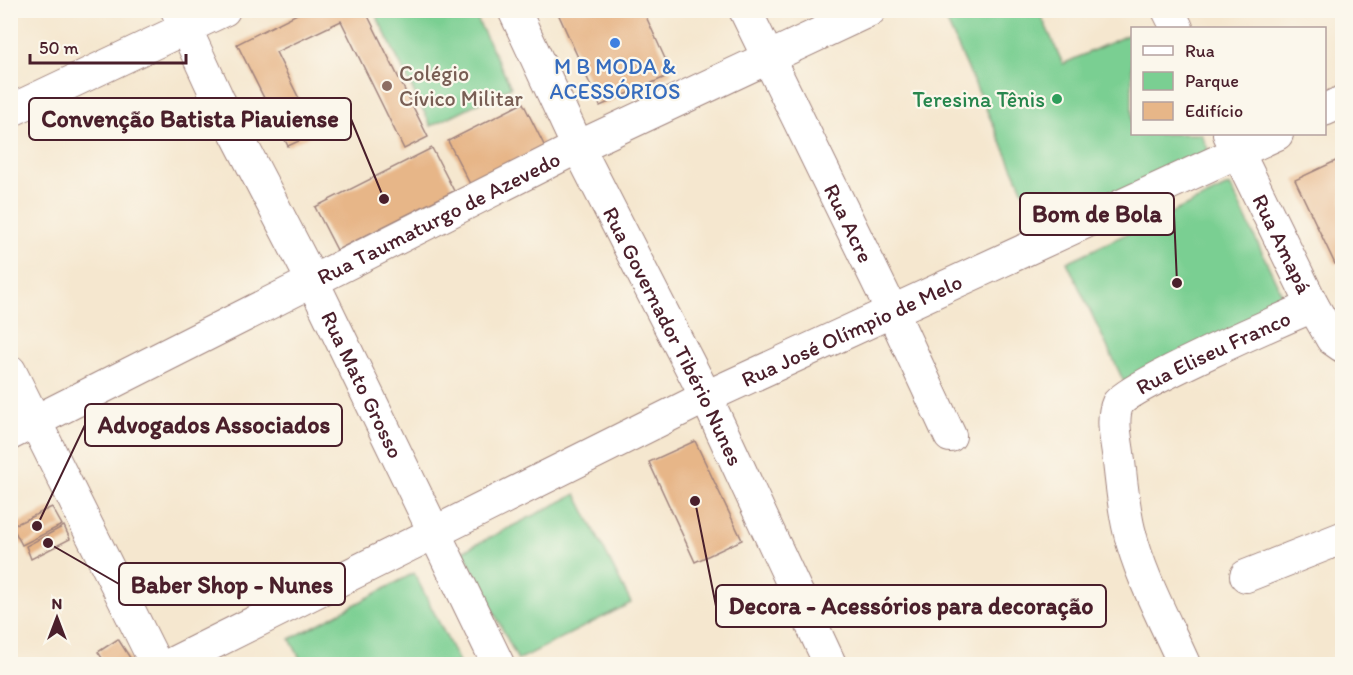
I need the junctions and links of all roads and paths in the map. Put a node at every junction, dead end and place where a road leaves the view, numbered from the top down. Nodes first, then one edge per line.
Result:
1 (224, 10) edge
2 (514, 10) edge
3 (745, 10) edge
4 (870, 10) edge
5 (1168, 10) edge
6 (182, 20) edge
7 (1176, 27) edge
8 (768, 58) junction
9 (1342, 102) edge
10 (1326, 110) edge
11 (10, 111) edge
12 (1272, 135) edge
13 (1233, 143) edge
14 (578, 147) junction
15 (312, 280) junction
16 (1313, 306) junction
17 (892, 311) junction
18 (1342, 346) edge
19 (10, 372) edge
20 (706, 398) junction
21 (23, 428) edge
22 (950, 436) dead end
23 (434, 534) junction
24 (1342, 538) edge
25 (1246, 576) dead end
26 (156, 664) edge
27 (171, 664) edge
28 (498, 664) edge
29 (830, 664) edge
30 (1184, 664) edge

1 - 6 street
2 - 14 street, Rua Governador Tibério Nunes
3 - 8 street, Rua Acre
4 - 8 street, Rua Taumaturgo de Azevedo
5 - 7 street
6 - 11 street
6 - 15 street, Rua Mato Grosso
8 - 14 street, Rua Taumaturgo de Azevedo
8 - 17 street, Rua Acre
9 - 10 street
12 - 13 street, Rua José Olímpio de Melo
13 - 16 street, Rua Amapá
13 - 17 street, Rua José Olímpio de Melo
14 - 15 street, Rua Taumaturgo de Azevedo
14 - 20 street, Rua Governador Tibério Nunes
15 - 21 street, Rua Taumaturgo de Azevedo
15 - 23 street, Rua Mato Grosso
16 - 18 street, Rua Amapá
16 - 30 street, Rua Eliseu Franco
17 - 20 street, Rua José Olímpio de Melo
17 - 22 street, Rua Acre
19 - 21 street
20 - 23 street, Rua José Olímpio de Melo
20 - 29 street, Rua Governador Tibério Nunes
21 - 26 street
23 - 27 street, Rua José Olímpio de Melo
23 - 28 street, Rua Mato Grosso
24 - 25 street

